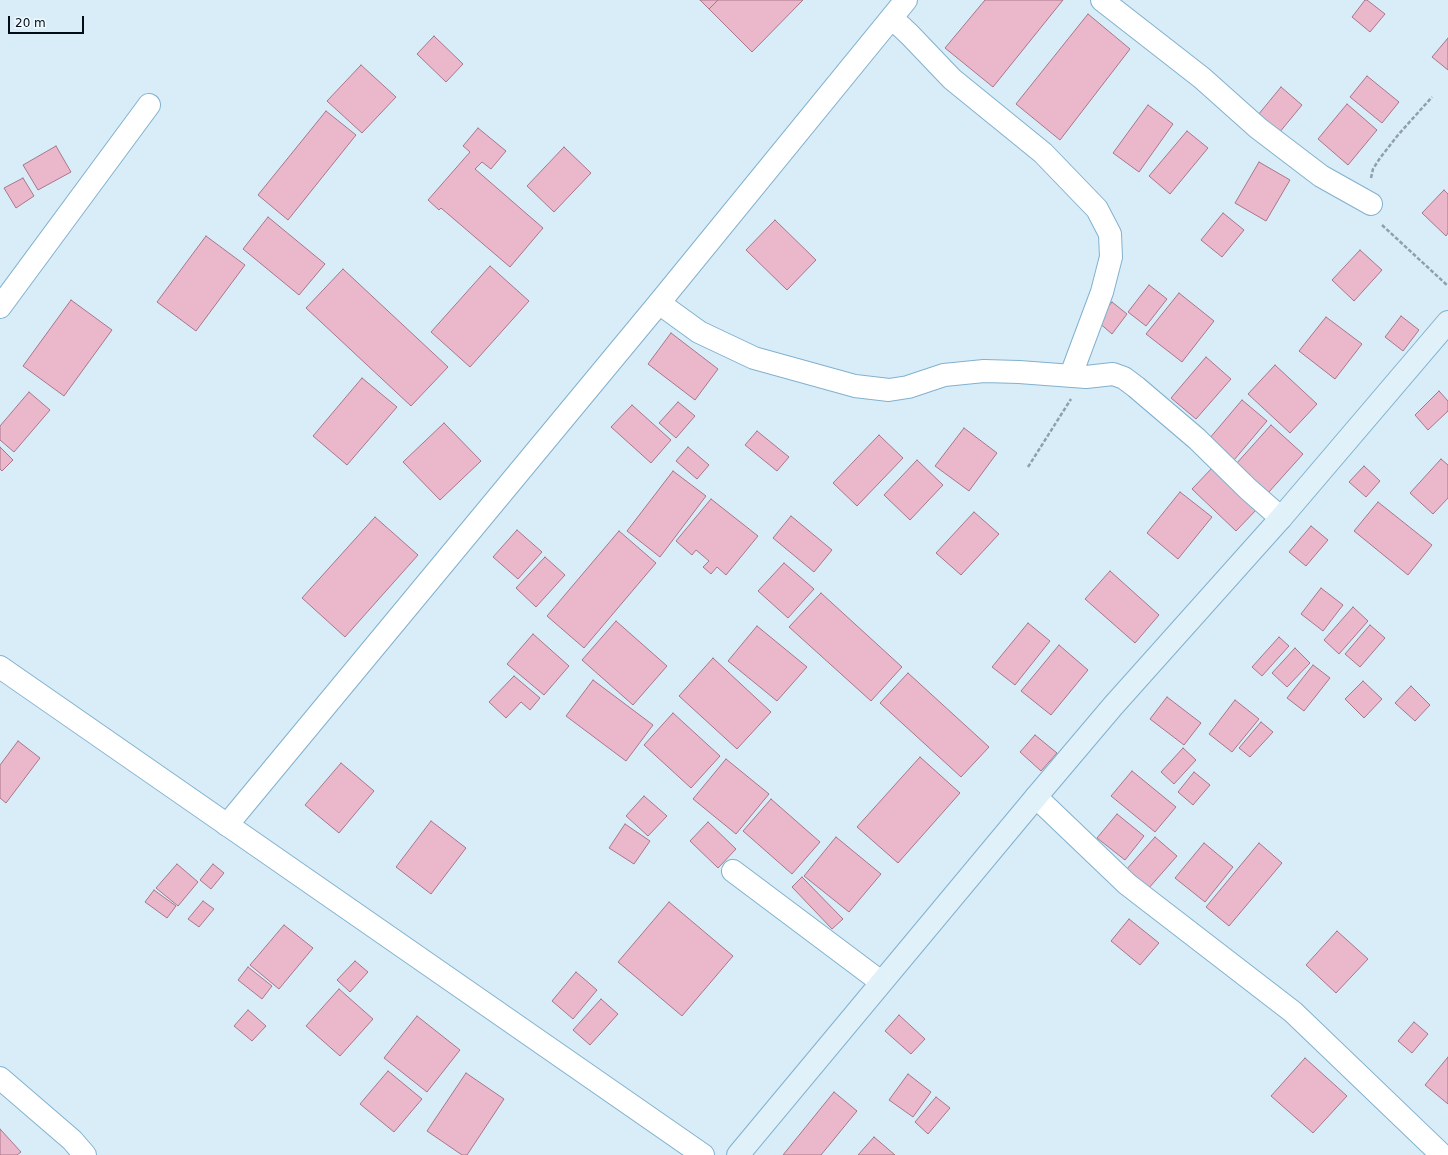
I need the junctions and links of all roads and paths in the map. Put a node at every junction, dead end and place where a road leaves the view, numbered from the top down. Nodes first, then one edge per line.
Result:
1 (906, 0) edge
2 (1102, 0) edge
3 (892, 18) junction
4 (1432, 97) dead end
5 (149, 105) dead end
6 (1371, 204) junction
7 (1448, 286) edge
8 (658, 303) junction
9 (0, 306) edge
10 (1448, 322) edge
11 (1078, 376) junction
12 (1028, 467) dead end
13 (1281, 518) junction
14 (0, 667) edge
15 (1036, 797) junction
16 (227, 825) junction
17 (733, 871) dead end
18 (881, 982) junction
19 (0, 1078) edge
20 (85, 1155) edge
21 (703, 1155) edge
22 (738, 1155) edge
23 (1442, 1155) edge

1 - 3 street
2 - 6 street
3 - 8 street
3 - 11 street
4 - 6 path
5 - 9 street
6 - 7 path
8 - 11 street
8 - 16 street
10 - 13 main road
11 - 12 path
11 - 13 street
13 - 15 main road
14 - 16 street
15 - 18 main road
15 - 23 street
16 - 21 street
17 - 18 street
18 - 22 main road
19 - 20 street

